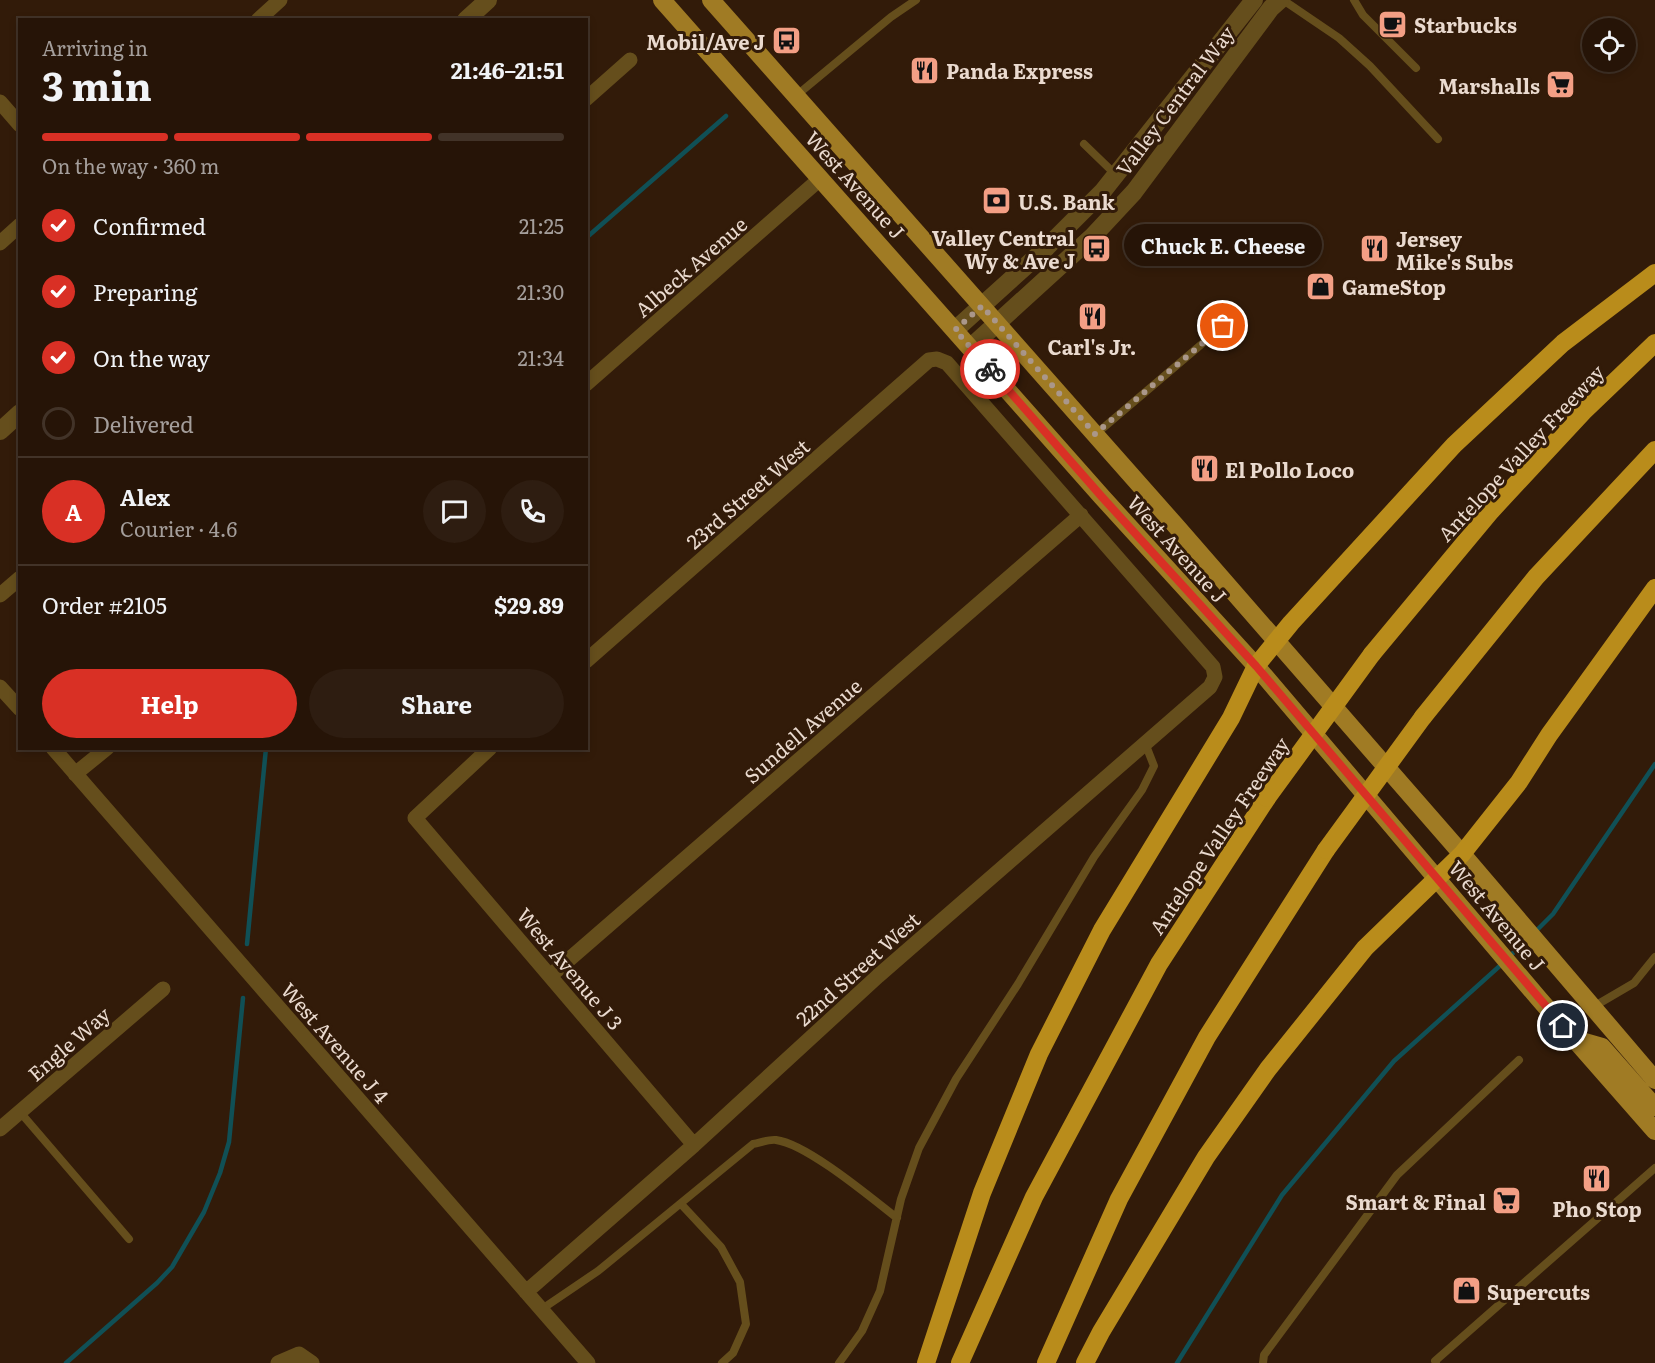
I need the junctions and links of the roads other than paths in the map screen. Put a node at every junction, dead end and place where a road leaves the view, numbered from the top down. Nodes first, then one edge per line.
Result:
1 (280, 0) edge
2 (488, 0) edge
3 (662, 0) edge
4 (711, 0) edge
5 (916, 0) edge
6 (1254, 0) edge
7 (1281, 0) edge
8 (1354, 0) edge
9 (260, 18) edge
10 (468, 18) edge
11 (630, 60) dead end
12 (1416, 68) dead end
13 (797, 95) junction
14 (588, 97) edge
15 (0, 102) edge
16 (18, 122) edge
17 (1438, 139) dead end
18 (1084, 144) dead end
19 (1116, 175) junction
20 (820, 178) junction
21 (18, 227) edge
22 (0, 243) edge
23 (1655, 273) edge
24 (982, 306) junction
25 (997, 322) junction
26 (1223, 326) dead end
27 (955, 330) junction
28 (1655, 343) edge
29 (971, 347) junction
30 (588, 382) edge
31 (18, 415) edge
32 (0, 431) edge
33 (1095, 434) junction
34 (1655, 450) edge
35 (1081, 515) junction
36 (18, 580) edge
37 (1655, 588) edge
38 (0, 595) edge
39 (1276, 641) junction
40 (588, 660) edge
41 (1256, 666) junction
42 (0, 687) edge
43 (18, 707) edge
44 (1145, 743) junction
45 (55, 750) edge
46 (104, 750) edge
47 (488, 750) edge
48 (75, 774) junction
49 (1462, 854) junction
50 (1437, 877) junction
51 (1655, 957) edge
52 (550, 976) junction
53 (163, 989) dead end
54 (1592, 1008) junction
55 (1574, 1039) junction
56 (1519, 1060) dead end
57 (1655, 1080) edge
58 (1655, 1107) edge
59 (20, 1112) junction
60 (0, 1130) edge
61 (1655, 1131) edge
62 (694, 1144) junction
63 (1655, 1168) edge
64 (681, 1204) junction
65 (897, 1218) junction
66 (129, 1239) dead end
67 (526, 1292) junction
68 (542, 1309) junction
69 (305, 1359) edge
70 (278, 1363) edge
71 (588, 1363) edge
72 (722, 1363) edge
73 (838, 1363) edge
74 (926, 1363) edge
75 (960, 1363) edge
76 (1046, 1363) edge
77 (1085, 1363) edge
78 (1263, 1363) edge
79 (1437, 1363) edge

1 - 9 street
2 - 10 street
3 - 20 main road, West Avenue J
4 - 13 main road, West Avenue J
5 - 13 lane
6 - 19 street, Valley Central Way
7 - 17 lane
7 - 25 street, Valley Central Way
8 - 12 lane
11 - 14 street
13 - 24 main road, West Avenue J
15 - 16 street
18 - 19 lane
19 - 24 street, Valley Central Way
20 - 27 main road, West Avenue J
20 - 30 street, Albeck Avenue
21 - 22 street
23 - 39 highway
24 - 25 main road, West Avenue J
24 - 27 street, Valley Central Way
25 - 29 street, Valley Central Way
25 - 33 main road, West Avenue J
26 - 33 lane
27 - 29 main road, West Avenue J
28 - 75 highway, Antelope Valley Freeway, bridge
29 - 41 main road, West Avenue J
31 - 32 street
33 - 39 main road, West Avenue J
34 - 76 highway, bridge
35 - 40 street, 23rd Street West
35 - 44 street, 22nd Street West
35 - 52 street, Sundell Avenue
36 - 38 street
37 - 49 highway
39 - 41 highway
39 - 49 main road, West Avenue J
41 - 50 main road, West Avenue J
41 - 74 highway
42 - 43 street
44 - 62 street, 22nd Street West
44 - 65 lane
45 - 48 street, West Avenue J 4
46 - 48 street
47 - 52 street, West Avenue J 3
48 - 67 street, West Avenue J 4
49 - 50 highway
49 - 54 main road, West Avenue J
50 - 55 main road, West Avenue J
50 - 77 highway
51 - 54 lane
52 - 62 street, West Avenue J 3
53 - 59 street, Engle Way
54 - 57 main road, West Avenue J
55 - 58 main road
55 - 61 main road, West Avenue J
56 - 78 lane
59 - 60 street, Engle Way
59 - 66 lane
62 - 67 street, 22nd Street West
63 - 79 lane
64 - 65 lane
64 - 68 lane
64 - 72 lane
65 - 73 lane
67 - 68 street, West Avenue J 4
68 - 71 street, West Avenue J 4
69 - 70 street

